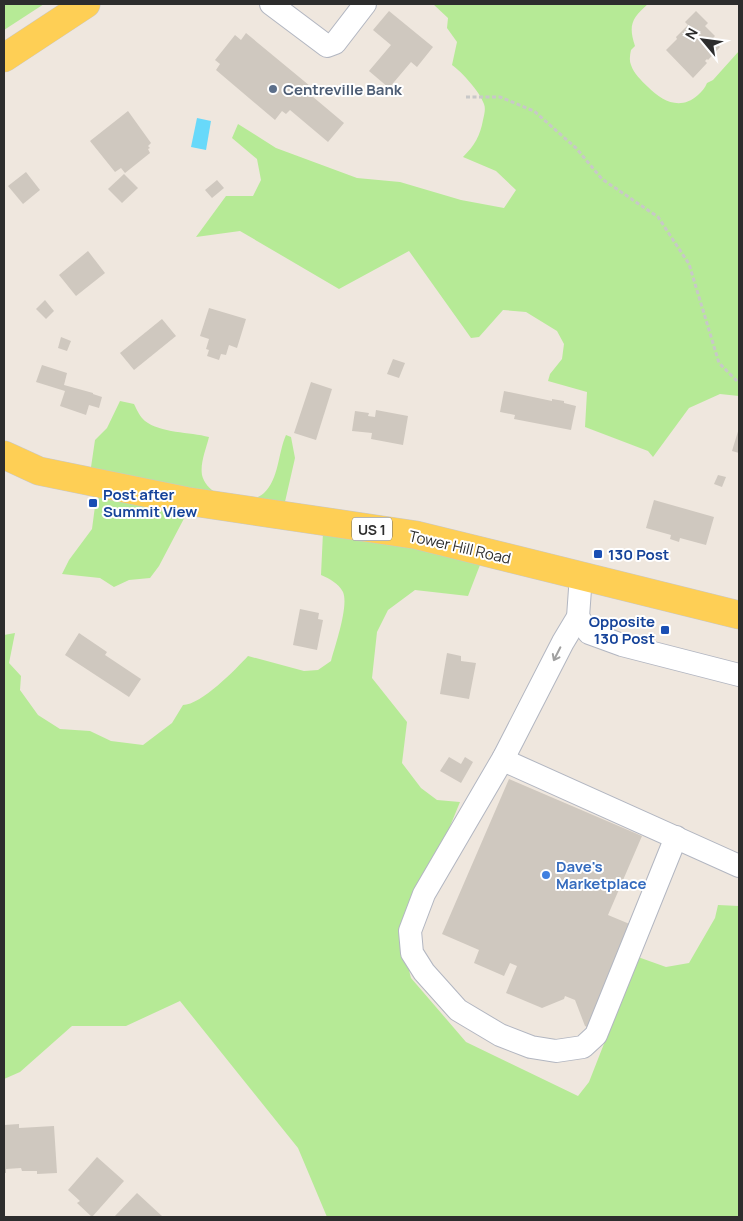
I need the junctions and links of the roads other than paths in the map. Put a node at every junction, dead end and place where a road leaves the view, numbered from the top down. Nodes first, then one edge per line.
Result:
1 (86, 4) edge
2 (270, 4) edge
3 (366, 4) edge
4 (4, 58) edge
5 (4, 455) edge
6 (581, 576) junction
7 (739, 615) edge
8 (578, 617) junction
9 (739, 675) edge
10 (504, 757) junction
11 (676, 837) junction
12 (739, 866) edge

1 - 4 main road
2 - 3 lane
5 - 6 main road, Tower Hill Road / US 1
6 - 7 main road, Tower Hill Road / US 1
6 - 8 lane
8 - 9 lane
8 -> 10 lane
10 - 11 lane
10 - 11 lane
11 - 12 lane

